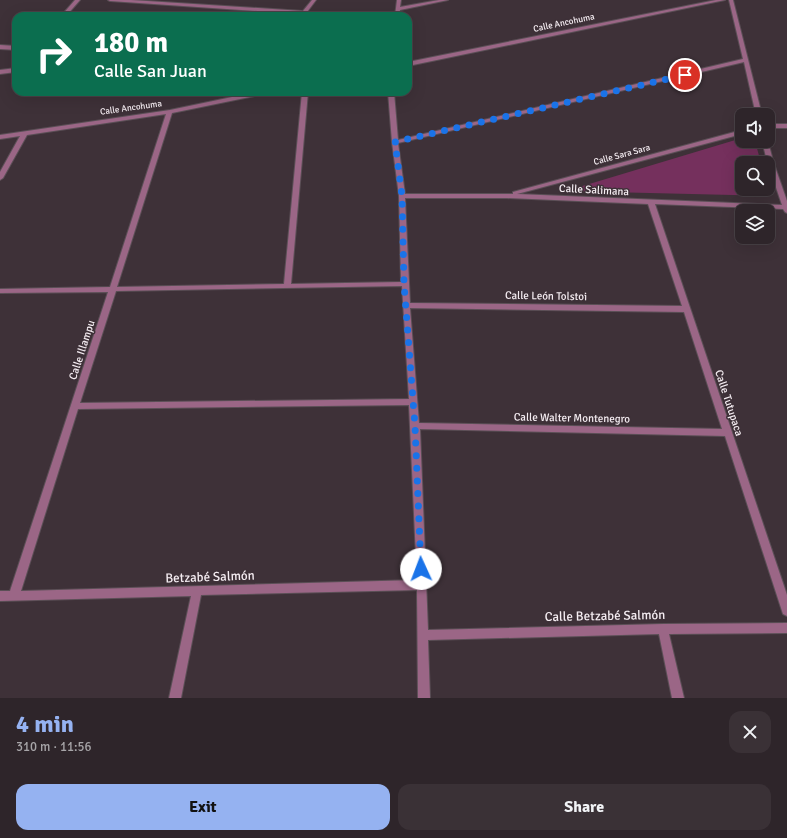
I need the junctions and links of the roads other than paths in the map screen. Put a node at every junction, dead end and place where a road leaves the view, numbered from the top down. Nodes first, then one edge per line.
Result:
1 (78, 0) edge
2 (110, 0) edge
3 (203, 0) edge
4 (314, 0) edge
5 (399, 0) edge
6 (446, 0) edge
7 (723, 0) edge
8 (731, 0) edge
9 (197, 5) junction
10 (398, 9) junction
11 (67, 12) edge
12 (279, 12) edge
13 (305, 12) edge
14 (398, 12) edge
15 (0, 47) edge
16 (12, 48) edge
17 (746, 60) junction
18 (412, 63) edge
19 (12, 70) edge
20 (0, 72) edge
21 (245, 96) edge
22 (305, 96) edge
23 (391, 96) edge
24 (757, 108) edge
25 (170, 112) junction
26 (775, 126) edge
27 (787, 126) edge
28 (24, 133) junction
29 (735, 134) edge
30 (0, 137) edge
31 (395, 142) junction
32 (767, 148) edge
33 (0, 178) edge
34 (402, 196) junction
35 (507, 196) junction
36 (651, 202) junction
37 (786, 209) edge
38 (404, 284) junction
39 (287, 286) junction
40 (113, 289) junction
41 (0, 291) edge
42 (406, 305) junction
43 (686, 309) junction
44 (414, 402) junction
45 (76, 406) junction
46 (415, 426) junction
47 (728, 433) junction
48 (422, 585) junction
49 (197, 591) junction
50 (0, 596) edge
51 (14, 596) junction
52 (787, 610) edge
53 (787, 628) edge
54 (663, 629) junction
55 (423, 635) junction
56 (175, 698) edge
57 (424, 698) edge
58 (678, 698) edge

1 - 11 street
2 - 9 street
3 - 9 street
4 - 13 street
5 - 10 street
6 - 10 street
7 - 18 street, Calle Ancohuma
8 - 17 street
9 - 12 street
10 - 14 street
15 - 16 street
17 - 24 street
17 - 31 street
19 - 20 street
21 - 25 street, Calle Ancohuma
22 - 39 street
23 - 31 street
25 - 28 street, Calle Ancohuma
25 - 40 street, Calle Illampu
26 - 27 street
28 - 30 street, Calle Ancohuma
28 - 33 street
29 - 35 street, Calle Sara Sara
31 - 34 street
32 - 37 street
34 - 35 street, Calle Salimana
34 - 38 street
35 - 36 street, Calle Salimana
36 - 37 street, Calle Salimana
36 - 43 street, Calle Tutupaca
38 - 39 street
38 - 42 street
39 - 40 street
40 - 41 street
40 - 45 street, Calle Illampu
42 - 43 street, Calle León Tolstoi
42 - 44 street
43 - 47 street, Calle Tutupaca
44 - 45 street
44 - 46 street
45 - 51 street, Calle Illampu
46 - 47 street, Calle Walter Montenegro
46 - 48 street
47 - 52 street, Calle Tutupaca
48 - 49 street, Betzabé Salmón
48 - 55 street
49 - 51 street, Betzabé Salmón
49 - 56 street
50 - 51 street, Betzabé Salmón
53 - 54 street, Calle Betzabé Salmón
54 - 55 street, Calle Betzabé Salmón
54 - 58 street
55 - 57 street

